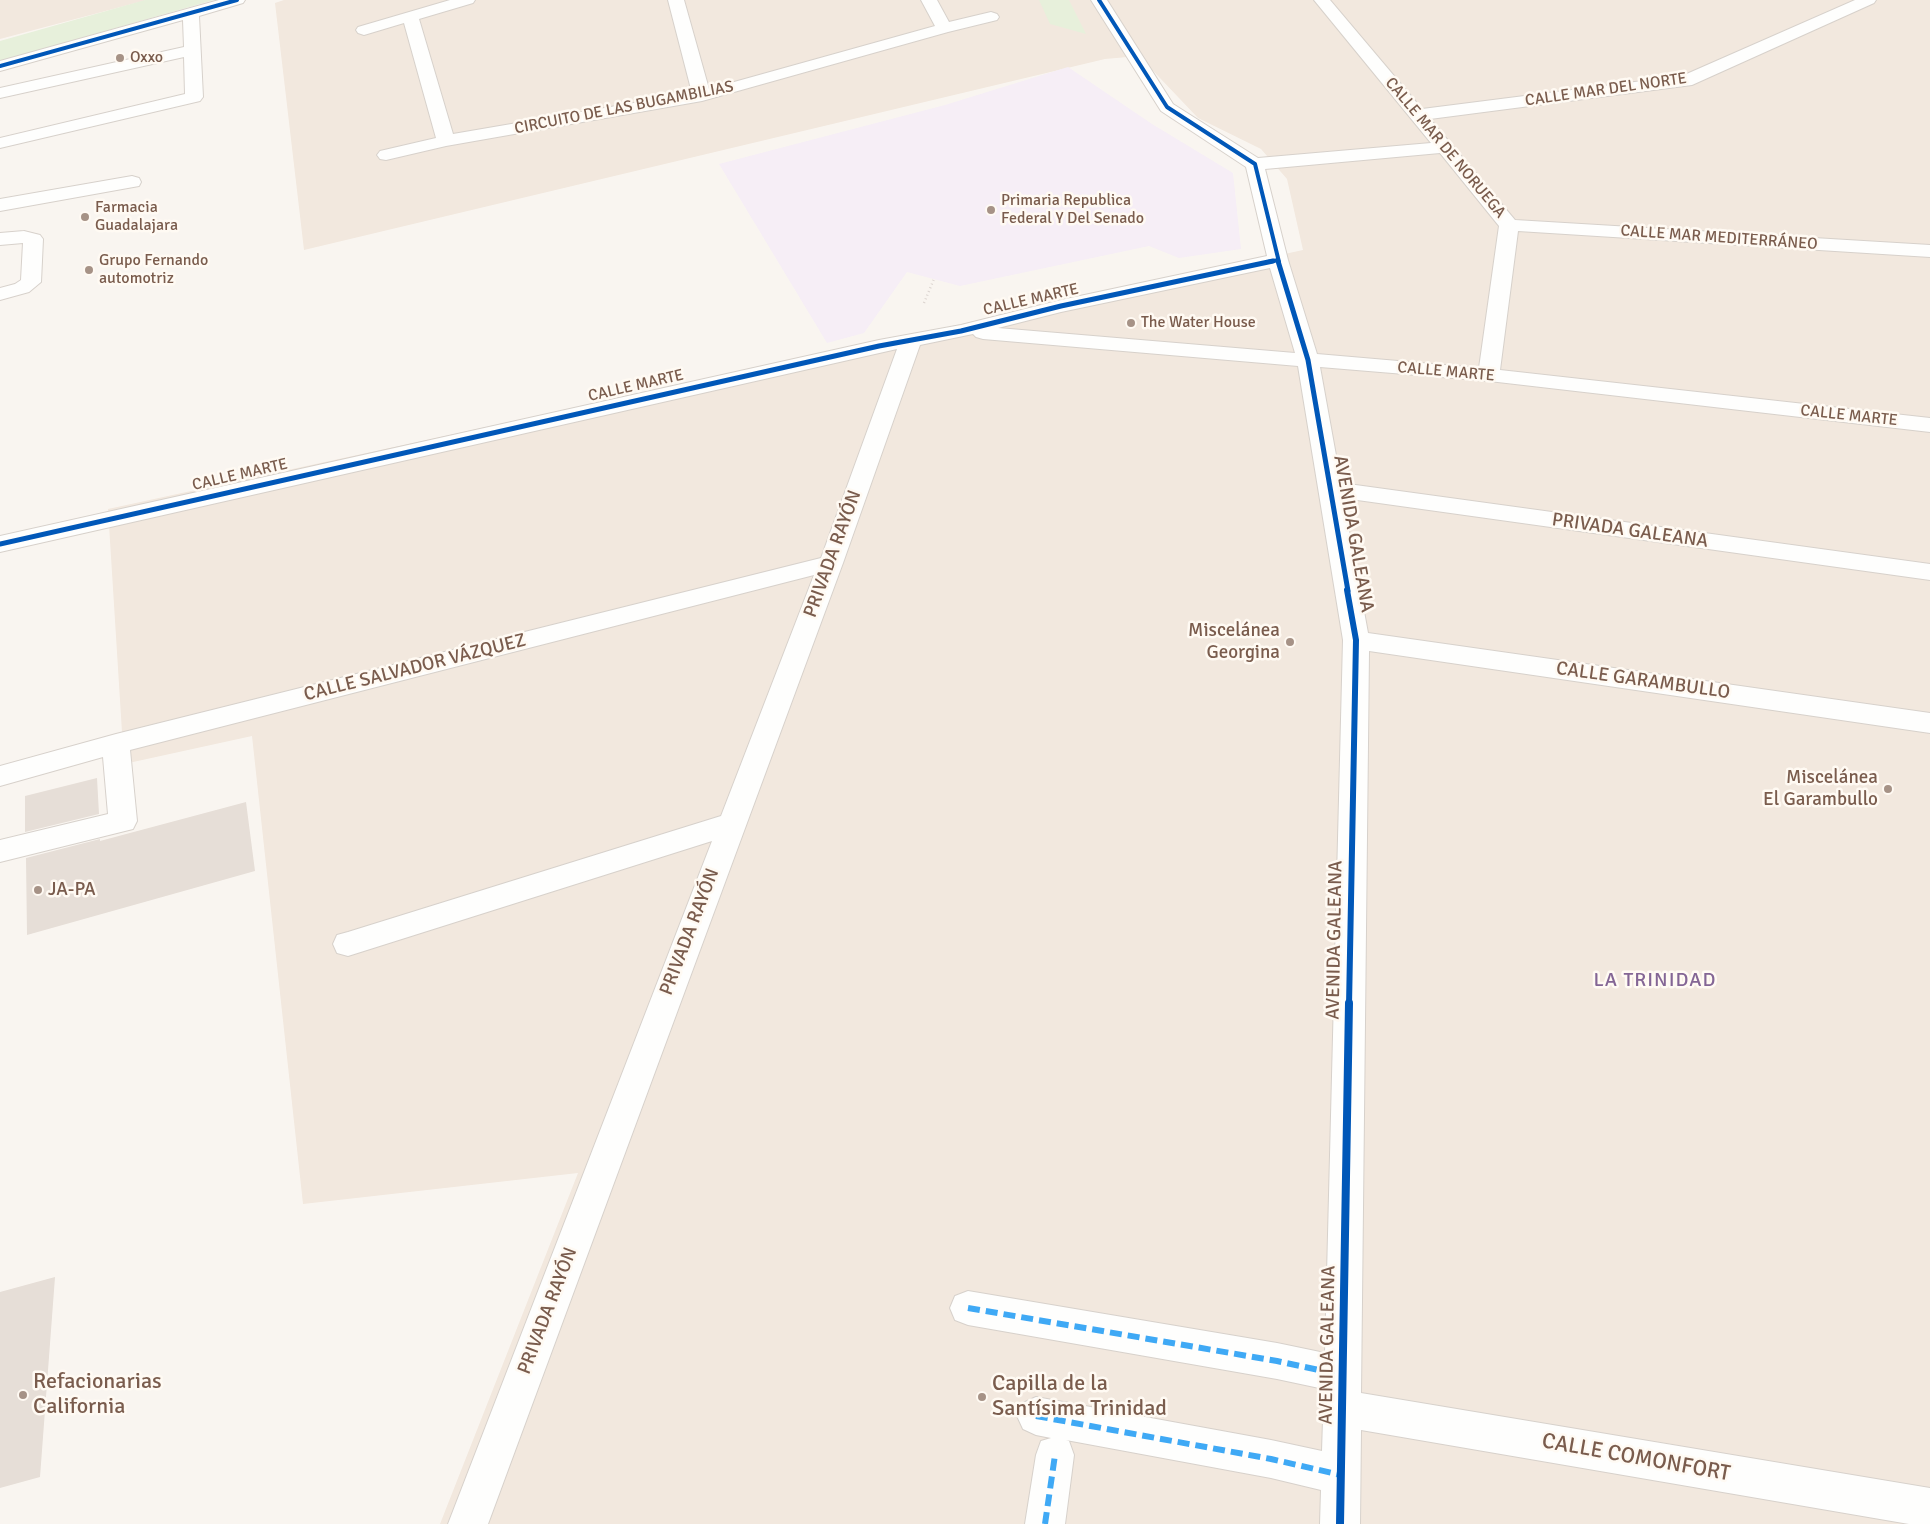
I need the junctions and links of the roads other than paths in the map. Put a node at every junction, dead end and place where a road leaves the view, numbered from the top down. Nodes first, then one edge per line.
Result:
1 (237, 0) edge
2 (467, 0) edge
3 (676, 0) edge
4 (929, 0) edge
5 (1099, 0) edge
6 (1322, 0) edge
7 (1862, 1) edge
8 (191, 13) junction
9 (991, 17) dead end
10 (411, 18) junction
11 (944, 28) junction
12 (364, 30) dead end
13 (192, 50) junction
14 (0, 66) edge
15 (0, 93) edge
16 (702, 96) junction
17 (1418, 116) junction
18 (446, 141) junction
19 (0, 143) edge
20 (1446, 147) junction
21 (386, 155) dead end
22 (1255, 164) junction
23 (132, 182) dead end
24 (0, 205) edge
25 (1509, 225) junction
26 (1930, 231) edge
27 (0, 239) edge
28 (1905, 250) junction
29 (1930, 251) edge
30 (1278, 260) junction
31 (0, 294) edge
32 (962, 331) junction
33 (911, 340) junction
34 (1308, 360) junction
35 (1489, 375) junction
36 (1930, 425) edge
37 (1330, 489) junction
38 (0, 544) edge
39 (831, 563) junction
40 (1930, 572) edge
41 (1356, 640) junction
42 (1930, 723) edge
43 (116, 744) junction
44 (0, 776) edge
45 (731, 824) junction
46 (0, 851) edge
47 (348, 944) dead end
48 (968, 1308) dead end
49 (1342, 1391) junction
50 (1036, 1416) dead end
51 (1055, 1454) dead end
52 (1341, 1476) junction
53 (1930, 1508) edge
54 (468, 1524) edge
55 (1045, 1524) edge
56 (1340, 1524) edge

1 - 8 street
2 - 10 street
3 - 16 street
4 - 11 street
5 - 22 street
6 - 17 street, CALLE MAR DE NORUEGA
7 - 17 street, CALLE MAR DEL NORTE
8 - 13 street
8 - 14 street
9 - 11 street, CIRCUITO DE LAS BUGAMBILIAS
10 - 12 street
10 - 18 street
11 - 16 street, CIRCUITO DE LAS BUGAMBILIAS
13 - 15 street
13 - 19 street
16 - 18 street, CIRCUITO DE LAS BUGAMBILIAS
17 - 20 street, CALLE MAR DE NORUEGA
18 - 21 street, CIRCUITO DE LAS BUGAMBILIAS
20 - 22 street
20 - 25 street, CALLE MAR DE NORUEGA
22 - 30 street
23 - 24 street
25 - 28 street, CALLE MAR MEDITERRÁNEO
25 - 35 street, CALLE MAR DE NORUEGA
26 - 28 street
27 - 31 street
28 - 29 street, CALLE MAR MEDITERRÁNEO
30 - 32 street, CALLE MARTE
30 - 34 street
32 - 33 street, CALLE MARTE
32 - 34 street, CALLE MARTE
33 - 38 street, CALLE MARTE
33 - 39 street, PRIVADA RAYÓN
34 - 35 street, CALLE MARTE
34 - 37 street, AVENIDA GALEANA
35 - 36 street, CALLE MARTE
37 - 40 street, PRIVADA GALEANA
37 - 41 street, AVENIDA GALEANA
39 - 43 street, CALLE SALVADOR VÁZQUEZ
39 - 45 street, PRIVADA RAYÓN
41 - 42 street, CALLE GARAMBULLO
41 - 49 street, AVENIDA GALEANA
43 - 44 street, CALLE SALVADOR VÁZQUEZ
43 - 46 street
45 - 47 street
45 - 54 street, PRIVADA RAYÓN
48 - 49 street, CALLE COMONFORT
49 - 52 street, AVENIDA GALEANA
49 - 53 street, CALLE COMONFORT
50 - 52 street
51 - 55 street
52 - 56 street, AVENIDA GALEANA

